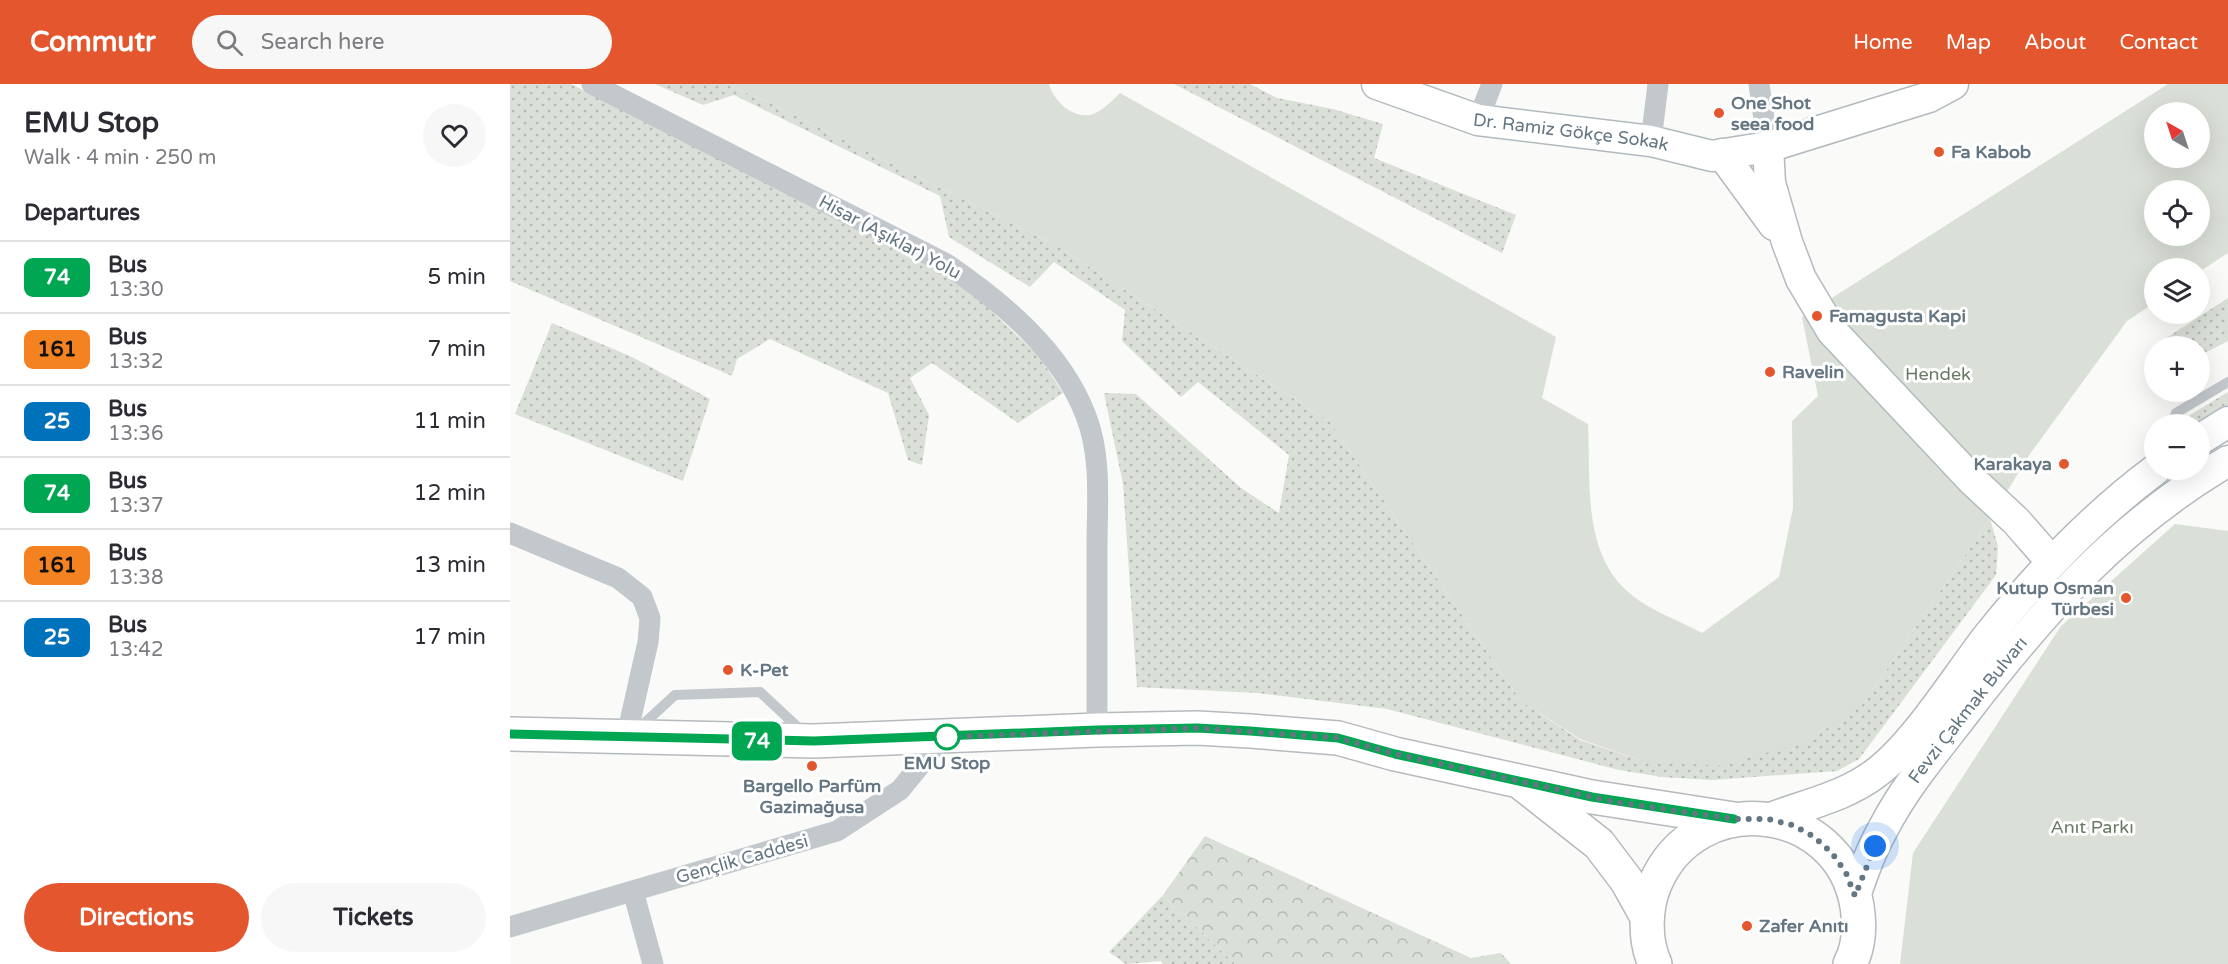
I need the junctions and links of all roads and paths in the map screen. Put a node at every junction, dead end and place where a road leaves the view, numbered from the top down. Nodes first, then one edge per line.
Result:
1 (592, 84) edge
2 (1377, 84) edge
3 (1492, 84) edge
4 (1658, 84) edge
5 (1759, 84) edge
6 (1953, 84) edge
7 (1478, 120) junction
8 (1651, 141) junction
9 (1768, 147) junction
10 (1722, 154) junction
11 (1787, 242) junction
12 (2228, 382) edge
13 (2176, 414) edge
14 (2228, 422) edge
15 (2210, 433) edge
16 (2228, 461) edge
17 (2144, 480) edge
18 (510, 533) edge
19 (2051, 561) junction
20 (1097, 730) junction
21 (510, 734) edge
22 (942, 737) junction
23 (627, 739) junction
24 (814, 741) junction
25 (1518, 780) junction
26 (1734, 819) junction
27 (1768, 819) junction
28 (633, 891) junction
29 (1855, 896) junction
30 (1647, 917) junction
31 (510, 927) edge
32 (1652, 962) edge
33 (1851, 962) edge
34 (653, 964) edge

1 - 20 street, Hisar (Aşıklar) Yolu
2 - 7 street, Dr. Ramiz Gökçe Sokak
3 - 7 street
4 - 8 street
5 - 9 street
6 - 9 street, Dr. Ramiz Gökçe Sokak
7 - 8 street, Dr. Ramiz Gökçe Sokak
8 - 10 street, Dr. Ramiz Gökçe Sokak
9 - 10 street, Dr. Ramiz Gökçe Sokak
9 - 11 street
10 - 11 street
11 - 19 street
12 - 13 lane
14 - 15 street
16 - 29 street, Fevzi Çakmak Bulvarı
17 - 19 street, Fevzi Çakmak Bulvarı
18 - 23 street
19 - 27 street, Fevzi Çakmak Bulvarı
20 - 22 main road
20 - 25 main road
21 - 23 main road
22 - 24 main road
22 - 28 street, Gençlik Caddesi
23 - 24 main road
23 - 24 lane
25 - 26 main road
25 - 30 main road
26 - 27 main road
26 - 30 main road
27 - 29 main road
28 - 31 street, Gençlik Caddesi
28 - 34 street
29 - 33 main road
30 - 32 main road

